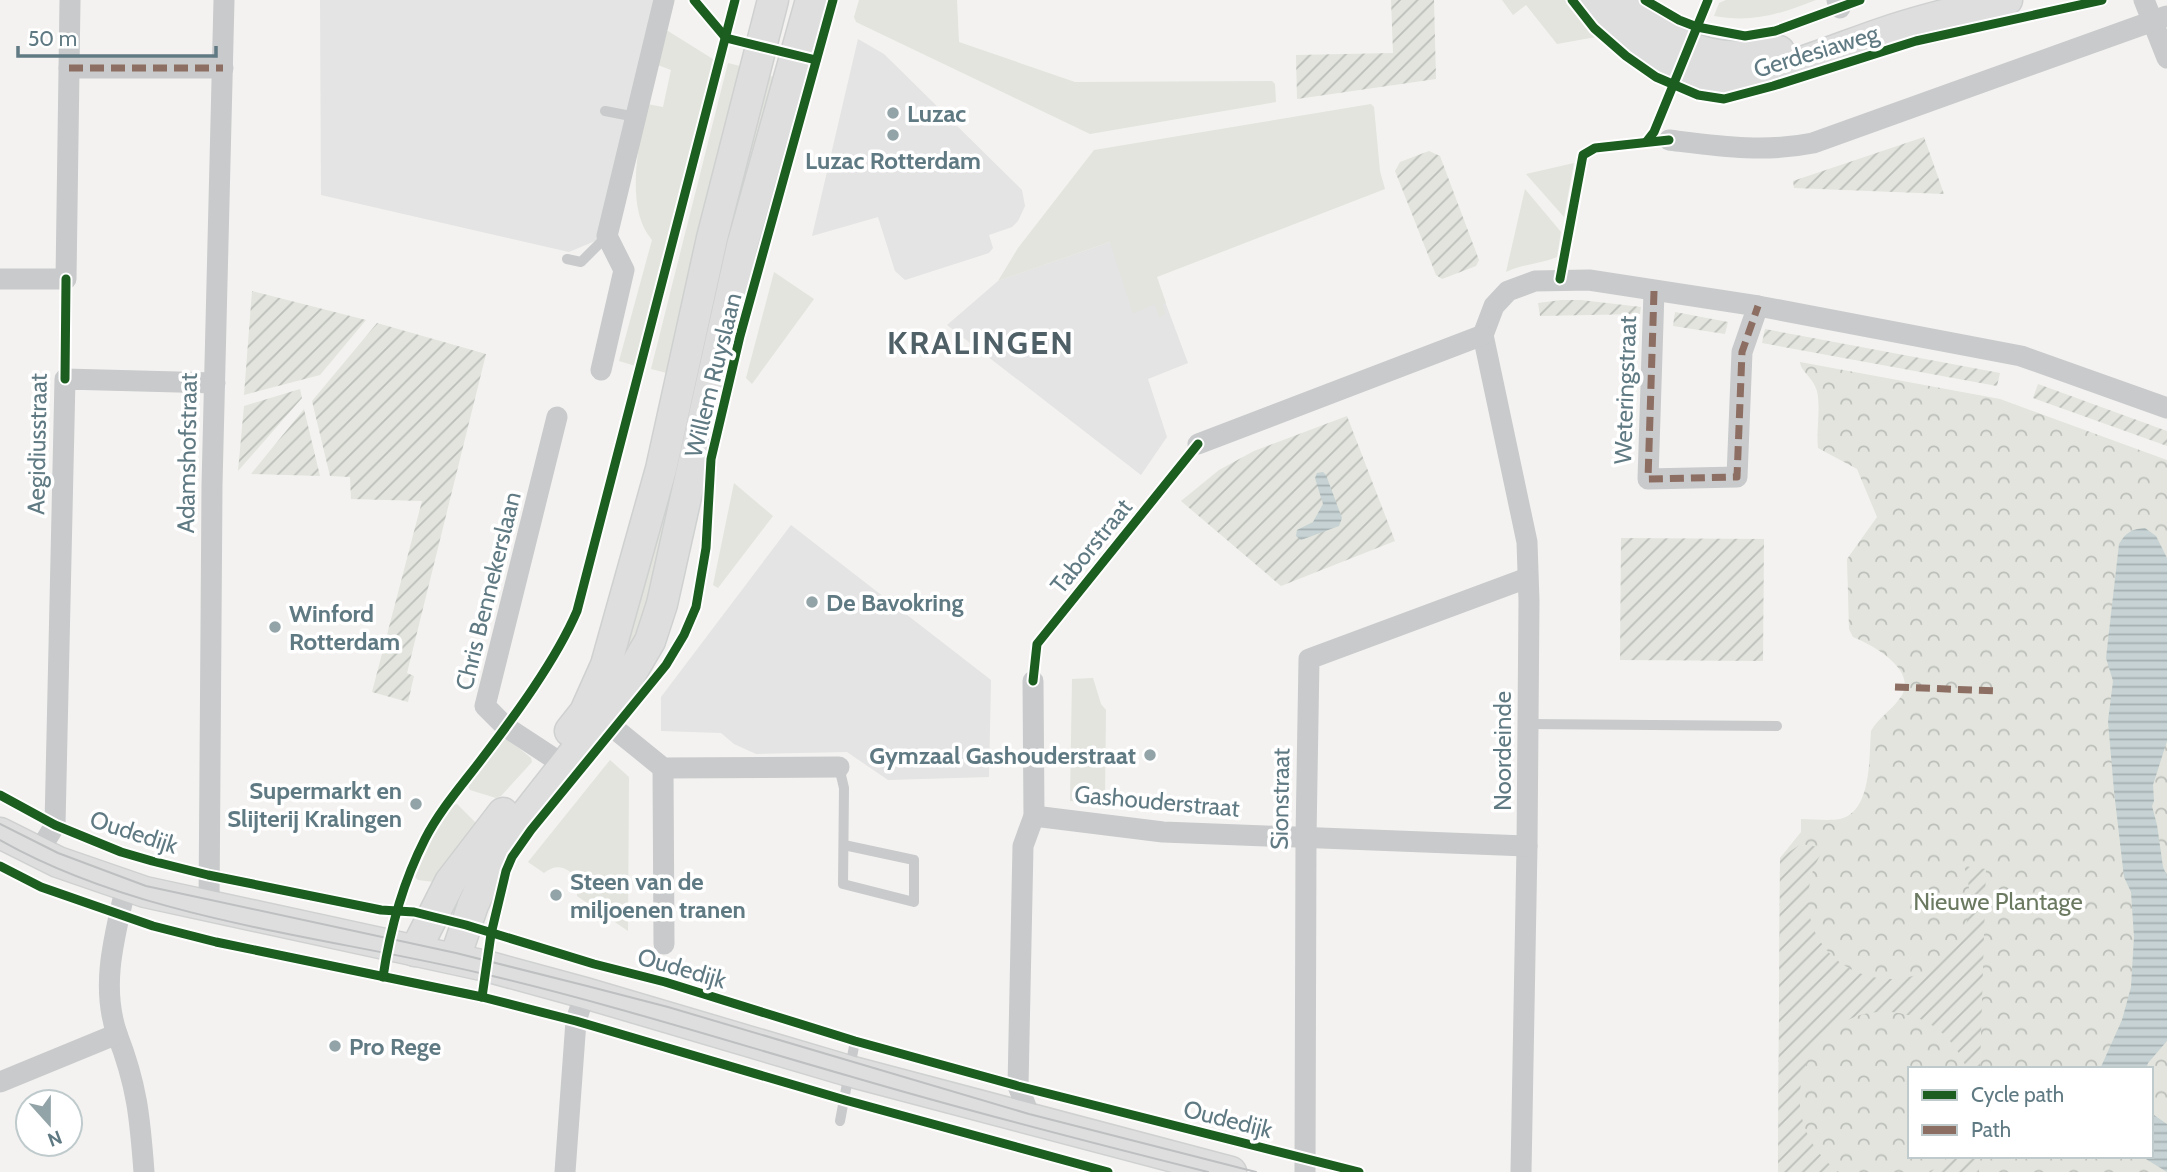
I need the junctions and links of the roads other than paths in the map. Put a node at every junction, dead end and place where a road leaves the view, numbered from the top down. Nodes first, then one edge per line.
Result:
1 (70, 0) edge
2 (224, 0) edge
3 (664, 0) edge
4 (772, 0) edge
5 (1593, 0) edge
6 (1616, 0) edge
7 (1917, 0) edge
8 (2007, 0) edge
9 (2144, 0) edge
10 (809, 6) edge
11 (2160, 19) edge
12 (2167, 58) edge
13 (69, 68) junction
14 (223, 68) junction
15 (605, 111) dead end
16 (636, 117) junction
17 (1669, 140) dead end
18 (607, 236) junction
19 (567, 259) dead end
20 (0, 279) edge
21 (1654, 291) junction
22 (1758, 306) junction
23 (1483, 335) junction
24 (601, 370) dead end
25 (215, 383) junction
26 (2167, 408) edge
27 (557, 417) dead end
28 (1198, 444) dead end
29 (1527, 578) junction
30 (1033, 681) dead end
31 (592, 716) junction
32 (1528, 724) junction
33 (1777, 726) dead end
34 (557, 761) junction
35 (839, 767) joint
36 (663, 768) junction
37 (1034, 816) junction
38 (0, 833) edge
39 (1306, 837) junction
40 (844, 845) junction
41 (1527, 846) junction
42 (38, 853) junction
43 (126, 886) junction
44 (209, 906) junction
45 (664, 944) dead end
46 (415, 951) junction
47 (454, 958) junction
48 (585, 993) junction
49 (117, 1034) junction
50 (855, 1041) dead end
51 (849, 1072) junction
52 (0, 1082) edge
53 (1029, 1120) junction
54 (840, 1121) dead end
55 (144, 1172) edge
56 (565, 1172) edge
57 (1231, 1172) edge
58 (1305, 1172) edge
59 (1521, 1172) edge

1 - 13 street
2 - 14 street, Adamshofstraat
3 - 16 street
4 - 10 street
4 - 31 street, Willem Ruyslaan
5 - 8 street, Gerdesiaweg
6 - 7 street, Gerdesiaweg
9 - 11 street
10 - 31 street, Willem Ruyslaan
11 - 12 street
11 - 17 street
13 - 14 street
13 - 20 street
14 - 25 street, Adamshofstraat
15 - 16 lane
16 - 18 street
18 - 19 lane
18 - 24 street
21 - 22 street, Weteringstraat
21 - 22 street, Weteringstraat
21 - 23 street, Weteringstraat
22 - 26 street, Weteringstraat
23 - 28 street
23 - 29 street, Noordeinde
25 - 42 street, Aegidiusstraat
25 - 44 street, Adamshofstraat
27 - 34 street, Chris Bennekerslaan
29 - 32 street, Noordeinde
29 - 39 street, Sionstraat
30 - 37 street
31 - 34 street, Willem Ruyslaan
31 - 36 street
32 - 33 lane
32 - 41 street, Noordeinde
34 - 46 street, Willem Ruyslaan
34 - 47 street, Willem Ruyslaan
35 - 36 street
35 - 40 lane
36 - 45 street
37 - 39 street, Gashouderstraat
37 - 53 street
38 - 42 street, Oudedijk
39 - 41 street, Gashouderstraat
39 - 58 street, Sionstraat
40 - 40 lane
41 - 59 street, Noordeinde
42 - 43 street, Oudedijk
43 - 44 street, Oudedijk
43 - 49 street
44 - 46 street, Oudedijk
46 - 47 street, Oudedijk
47 - 48 street, Oudedijk
48 - 51 street, Oudedijk
48 - 56 street
49 - 52 street
49 - 55 street
50 - 51 lane
51 - 53 street, Oudedijk
51 - 54 lane
53 - 57 street, Oudedijk

